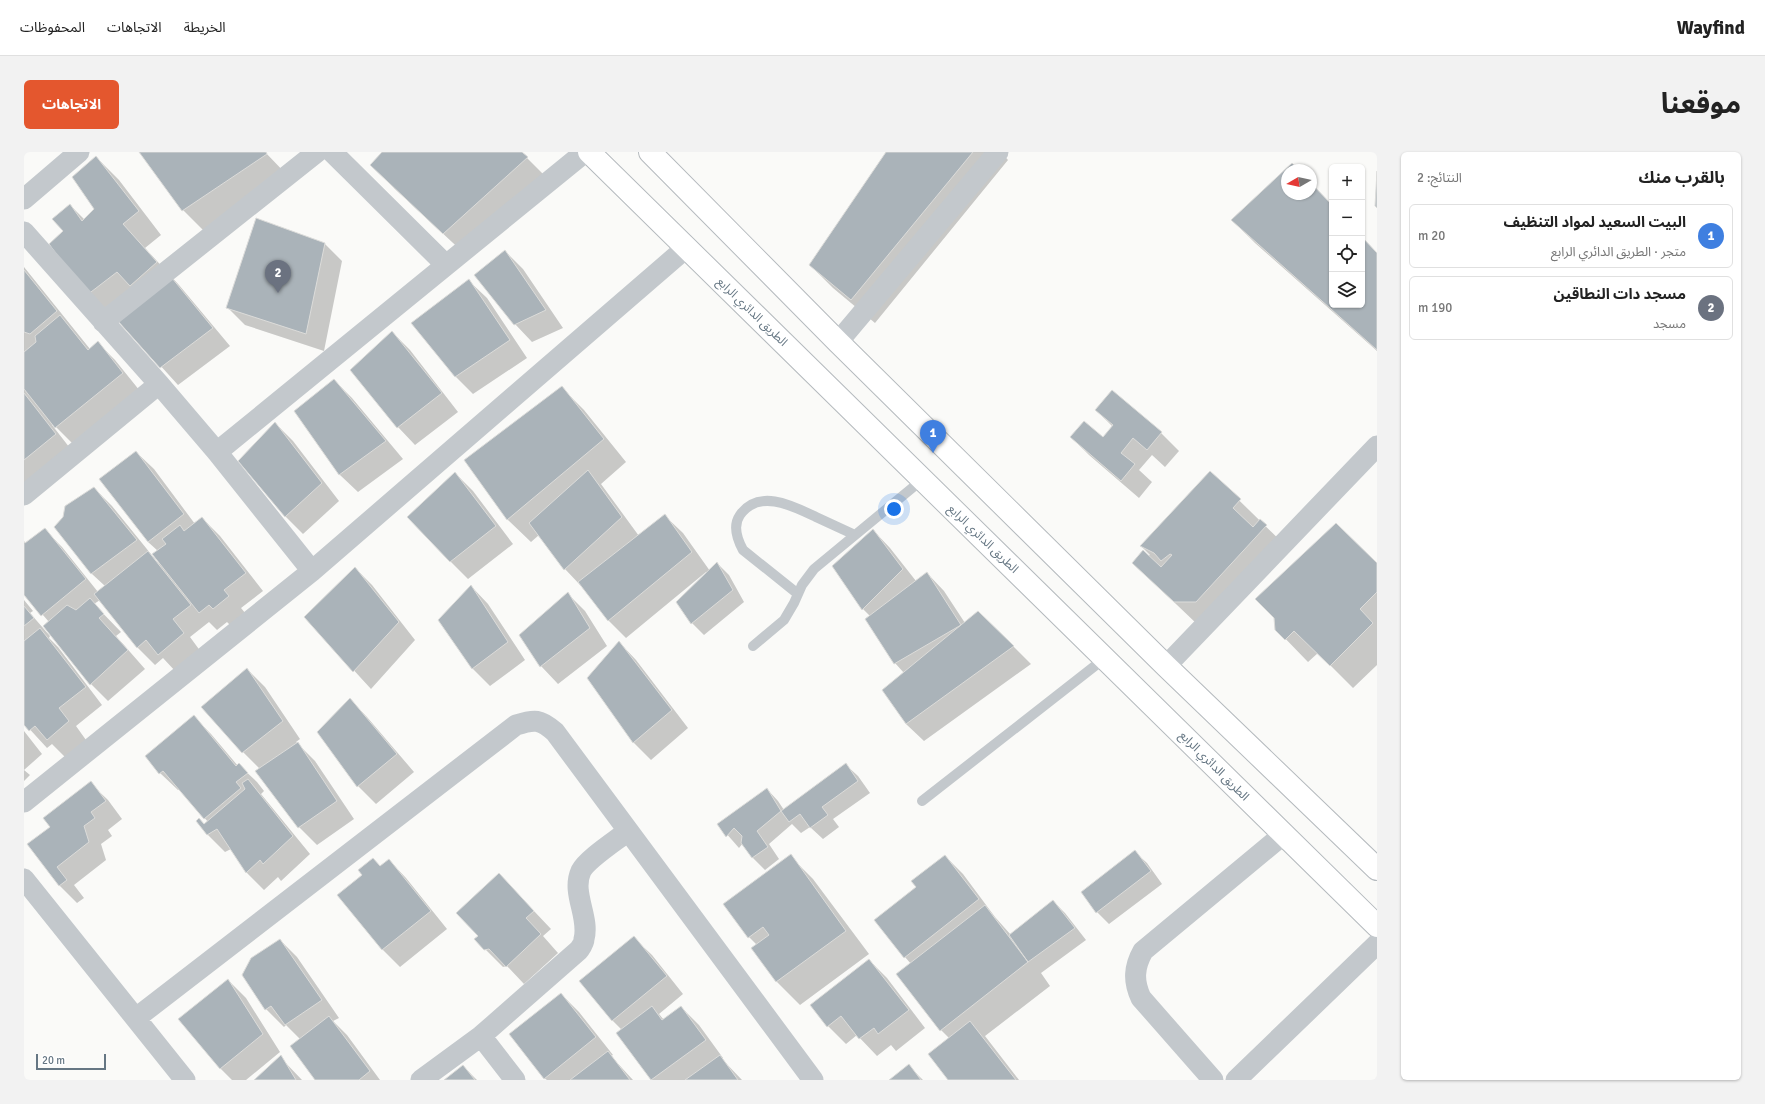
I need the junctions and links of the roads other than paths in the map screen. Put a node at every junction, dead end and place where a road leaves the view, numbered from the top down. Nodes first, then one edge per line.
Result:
1 (79, 152) edge
2 (317, 152) edge
3 (332, 152) edge
4 (585, 152) edge
5 (589, 152) edge
6 (650, 152) edge
7 (998, 152) edge
8 (24, 199) edge
9 (24, 232) edge
10 (687, 247) junction
11 (446, 265) junction
12 (103, 322) junction
13 (838, 342) junction
14 (159, 384) junction
15 (1377, 446) edge
16 (217, 452) junction
17 (923, 479) junction
18 (24, 495) edge
19 (855, 534) junction
20 (312, 571) junction
21 (798, 594) junction
22 (753, 646) dead end
23 (1105, 658) junction
24 (1166, 666) junction
25 (922, 801) dead end
26 (24, 802) edge
27 (628, 831) junction
28 (1284, 834) junction
29 (1377, 869) edge
30 (24, 879) edge
31 (1377, 926) edge
32 (1377, 944) edge
33 (136, 1018) junction
34 (481, 1036) junction
35 (185, 1080) edge
36 (421, 1080) edge
37 (515, 1080) edge
38 (813, 1080) edge
39 (1213, 1080) edge
40 (1236, 1080) edge

1 - 8 street
2 - 12 street
3 - 11 street
4 - 11 street
5 - 10 main road, الطريق الدائري الرابع
6 - 13 main road
7 - 13 street
9 - 12 street
10 - 17 main road, الطريق الدائري الرابع
10 - 20 street
11 - 16 street
12 - 14 street
13 - 24 main road
14 - 16 street
14 - 18 street
15 - 24 street
16 - 20 street
17 - 19 lane
17 - 23 main road, الطريق الدائري الرابع
19 - 21 lane
19 - 21 lane
20 - 26 street
21 - 22 lane
23 - 25 lane
23 - 28 main road, الطريق الدائري الرابع
24 - 29 main road
27 - 33 street
27 - 34 street
27 - 38 street
28 - 31 main road, الطريق الدائري الرابع
28 - 39 street
30 - 33 street
32 - 40 street
33 - 35 street
34 - 36 street
34 - 37 street

